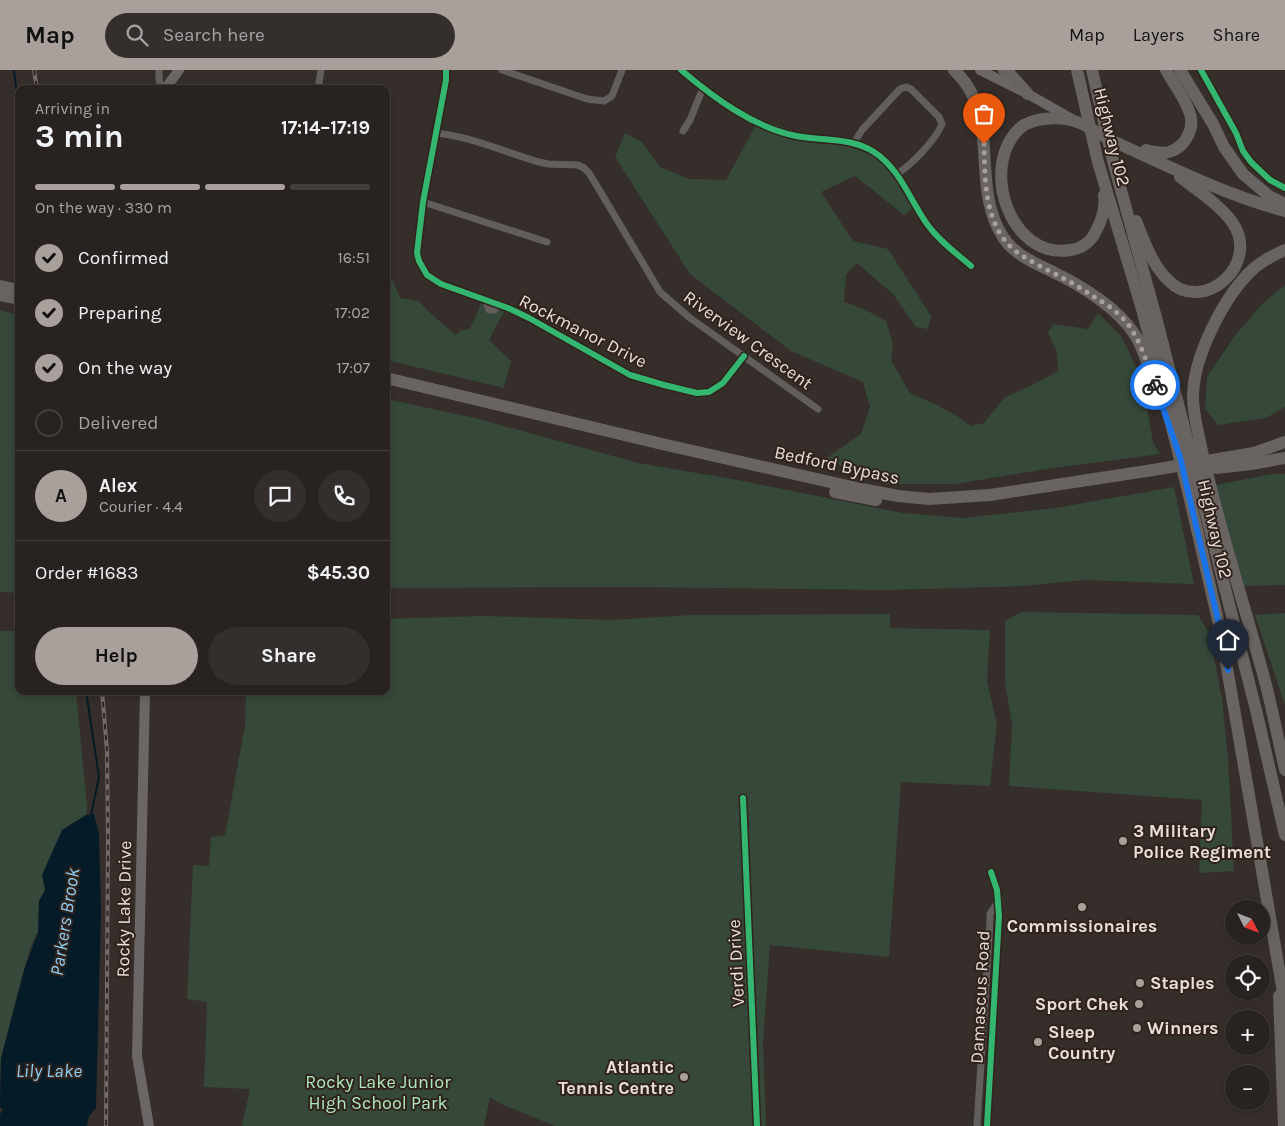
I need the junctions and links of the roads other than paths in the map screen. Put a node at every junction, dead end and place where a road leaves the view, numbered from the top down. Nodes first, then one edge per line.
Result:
1 (159, 70) edge
2 (179, 70) edge
3 (321, 70) edge
4 (446, 70) edge
5 (502, 70) edge
6 (622, 70) edge
7 (681, 70) edge
8 (954, 70) edge
9 (980, 70) edge
10 (1004, 70) edge
11 (1073, 70) edge
12 (1077, 70) edge
13 (1092, 70) edge
14 (1096, 70) edge
15 (1166, 70) edge
16 (1180, 70) edge
17 (161, 85) edge
18 (166, 85) edge
19 (319, 85) edge
20 (703, 88) junction
21 (1028, 94) junction
22 (1083, 98) junction
23 (1080, 124) junction
24 (1104, 128) junction
25 (683, 131) dead end
26 (436, 133) junction
27 (1115, 142) junction
28 (854, 143) junction
29 (1094, 144) junction
30 (1113, 161) junction
31 (1165, 164) junction
32 (897, 174) junction
33 (423, 202) junction
34 (1285, 204) edge
35 (1285, 210) edge
36 (1285, 216) edge
37 (547, 242) dead end
38 (1285, 250) edge
39 (971, 266) dead end
40 (0, 286) edge
41 (15, 289) edge
42 (0, 295) edge
43 (15, 298) edge
44 (744, 356) junction
45 (390, 379) edge
46 (390, 387) edge
47 (818, 409) dead end
48 (1285, 442) edge
49 (1180, 457) junction
50 (1285, 458) edge
51 (1219, 463) junction
52 (1154, 473) junction
53 (1216, 554) junction
54 (145, 695) edge
55 (1285, 770) edge
56 (1285, 793) edge
57 (743, 798) dead end
58 (1285, 834) edge
59 (990, 872) dead end
60 (999, 900) junction
61 (1277, 959) junction
62 (1285, 1004) edge
63 (149, 1126) edge
64 (757, 1126) edge
65 (977, 1126) edge
66 (987, 1126) edge
67 (1284, 1126) edge

1 - 17 street
2 - 18 main road
3 - 19 street
4 - 26 street, Rockmanor Drive
5 - 6 street
7 - 20 street
8 - 49 highway
9 - 21 main road
10 - 21 highway
11 - 22 highway
12 - 22 highway, Highway 102
13 - 24 highway, Highway 102
14 - 24 highway
15 - 27 highway
16 - 34 highway
20 - 25 street
20 - 28 street
21 - 23 main road
22 - 29 highway, Highway 102
23 - 27 highway
23 - 29 highway
24 - 30 highway, Highway 102
26 - 33 street, Rockmanor Drive
26 - 44 street, Riverview Crescent
27 - 31 highway
28 - 32 street
28 - 32 street
29 - 49 highway, Highway 102
30 - 31 highway
30 - 53 highway, Highway 102
31 - 35 highway
31 - 36 highway
32 - 39 street
33 - 37 street
33 - 44 street, Rockmanor Drive
38 - 55 highway
40 - 41 highway
42 - 43 highway
44 - 47 street, Riverview Crescent
45 - 52 highway, Bedford Bypass
46 - 52 highway, Bedford Bypass
48 - 51 highway, Bedford Bypass
49 - 61 highway, Highway 102
50 - 51 highway, Bedford Bypass
51 - 52 highway, Bedford Bypass
53 - 56 highway
53 - 58 highway, Highway 102
54 - 63 main road, Rocky Lake Drive
57 - 64 street, Verdi Drive
59 - 60 street, Damascus Road
60 - 65 street, Damascus Road
60 - 66 street, Damascus Road
61 - 62 highway, Highway 102
61 - 67 highway

